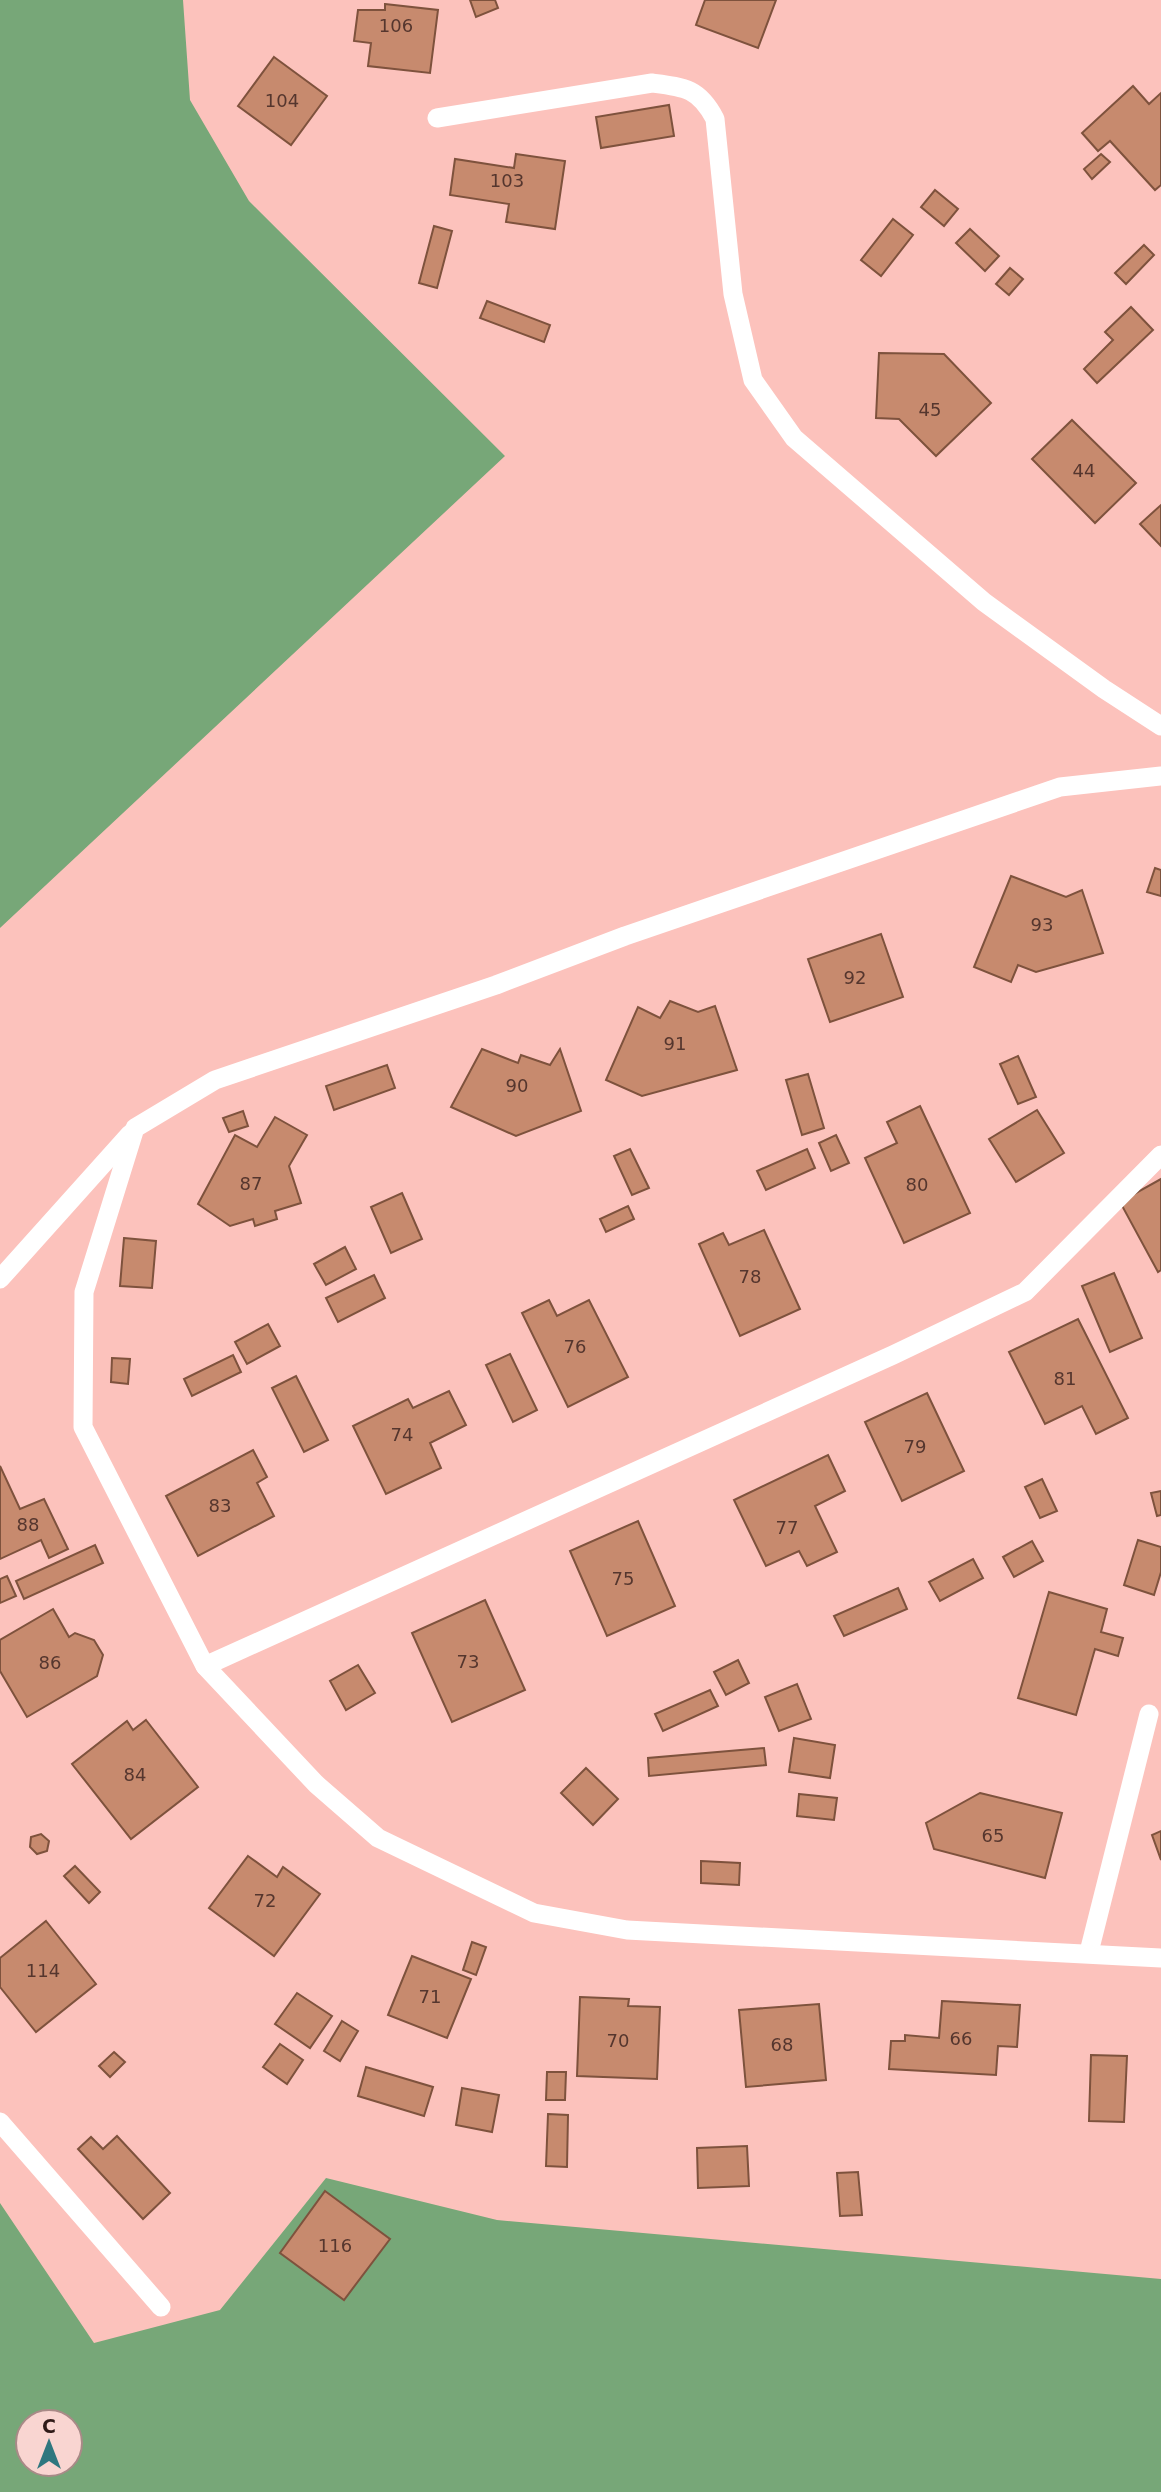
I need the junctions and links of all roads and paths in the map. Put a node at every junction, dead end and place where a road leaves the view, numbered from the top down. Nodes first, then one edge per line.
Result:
1 (437, 118) dead end
2 (1161, 726) edge
3 (1161, 776) edge
4 (135, 1128) junction
5 (1161, 1155) edge
6 (0, 1279) edge
7 (205, 1666) junction
8 (1149, 1714) dead end
9 (1089, 1952) junction
10 (1161, 1958) edge
11 (0, 2122) edge
12 (161, 2307) dead end

1 - 2 lane
3 - 4 lane
4 - 6 lane
4 - 7 lane
5 - 7 lane
7 - 9 lane
8 - 9 lane
9 - 10 lane
11 - 12 lane

